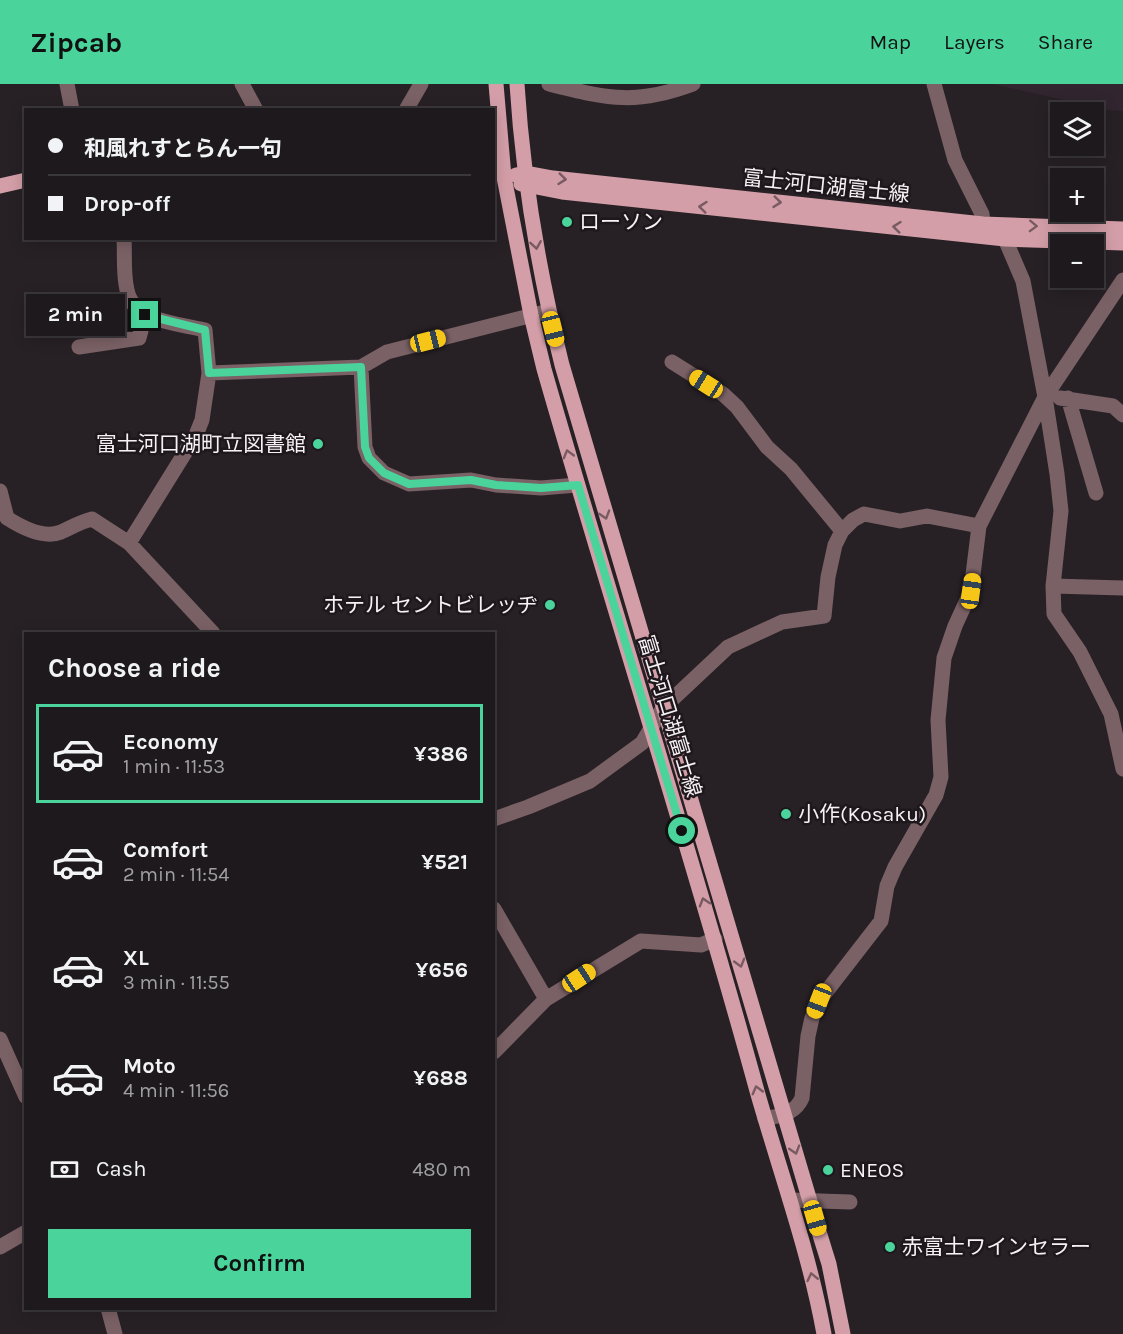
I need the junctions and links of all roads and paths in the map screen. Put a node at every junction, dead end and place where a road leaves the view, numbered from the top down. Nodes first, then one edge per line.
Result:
1 (67, 84) edge
2 (242, 84) edge
3 (422, 84) edge
4 (496, 84) edge
5 (517, 84) edge
6 (549, 84) edge
7 (693, 84) edge
8 (934, 84) edge
9 (72, 108) edge
10 (255, 108) edge
11 (407, 108) edge
12 (499, 176) edge
13 (24, 180) edge
14 (526, 180) junction
15 (0, 186) edge
16 (983, 224) junction
17 (1123, 229) edge
18 (1005, 238) junction
19 (124, 240) edge
20 (1123, 243) edge
21 (1123, 280) edge
22 (549, 311) junction
23 (145, 315) junction
24 (531, 315) junction
25 (79, 347) dead end
26 (672, 362) dead end
27 (361, 367) junction
28 (209, 373) junction
29 (1045, 397) junction
30 (1068, 398) junction
31 (1123, 415) edge
32 (578, 485) junction
33 (0, 491) edge
34 (1096, 493) dead end
35 (979, 526) junction
36 (842, 531) junction
37 (129, 543) junction
38 (1053, 586) junction
39 (1123, 588) edge
40 (212, 632) edge
41 (663, 708) junction
42 (651, 726) junction
43 (1123, 769) edge
44 (495, 819) edge
45 (495, 911) edge
46 (715, 939) junction
47 (546, 999) junction
48 (0, 1039) edge
49 (495, 1051) edge
50 (24, 1093) edge
51 (784, 1114) junction
52 (765, 1119) junction
53 (790, 1200) junction
54 (810, 1202) junction
55 (850, 1202) dead end
56 (24, 1233) edge
57 (0, 1246) edge
58 (109, 1310) edge
59 (115, 1334) edge
60 (824, 1334) edge
61 (843, 1334) edge

1 - 9 street
2 - 10 street
3 - 11 street
4 - 12 main road, 富士河口湖富士線
5 - 14 main road, 富士河口湖富士線
6 - 7 street
8 - 16 street
12 - 14 main road, 富士河口湖富士線
12 - 24 main road, 富士河口湖富士線
13 - 15 main road
14 -> 16 main road, 富士河口湖富士線
18 -> 14 main road, 富士河口湖富士線
14 -> 22 main road, 富士河口湖富士線
16 -> 17 main road, 富士河口湖富士線
16 - 18 street
18 - 20 main road, 富士河口湖富士線
18 - 29 street
19 - 23 street
21 - 29 street
22 - 24 street
22 -> 41 main road, 富士河口湖富士線
23 - 25 street
23 - 28 street
24 - 27 street
32 -> 24 main road, 富士河口湖富士線
26 - 36 street
27 - 28 street
27 - 32 street
28 - 37 street
29 - 30 street
29 - 35 street
29 - 38 street
30 - 31 street
30 - 34 street
32 - 42 main road, 富士河口湖富士線
33 - 37 street
35 - 36 street
35 - 51 street
36 - 41 street
37 - 40 street
38 - 39 street
38 - 43 street
41 - 42 street
41 -> 51 main road, 富士河口湖富士線
42 - 44 street
46 -> 42 main road, 富士河口湖富士線
45 - 47 street
46 - 47 street
52 -> 46 main road, 富士河口湖富士線
47 - 49 street
48 - 50 street
51 - 52 street
51 -> 54 main road, 富士河口湖富士線
52 - 53 main road, 富士河口湖富士線
53 - 54 street
60 -> 53 main road, 富士河口湖富士線
54 - 55 street
54 - 61 main road, 富士河口湖富士線
56 - 57 street
58 - 59 street

